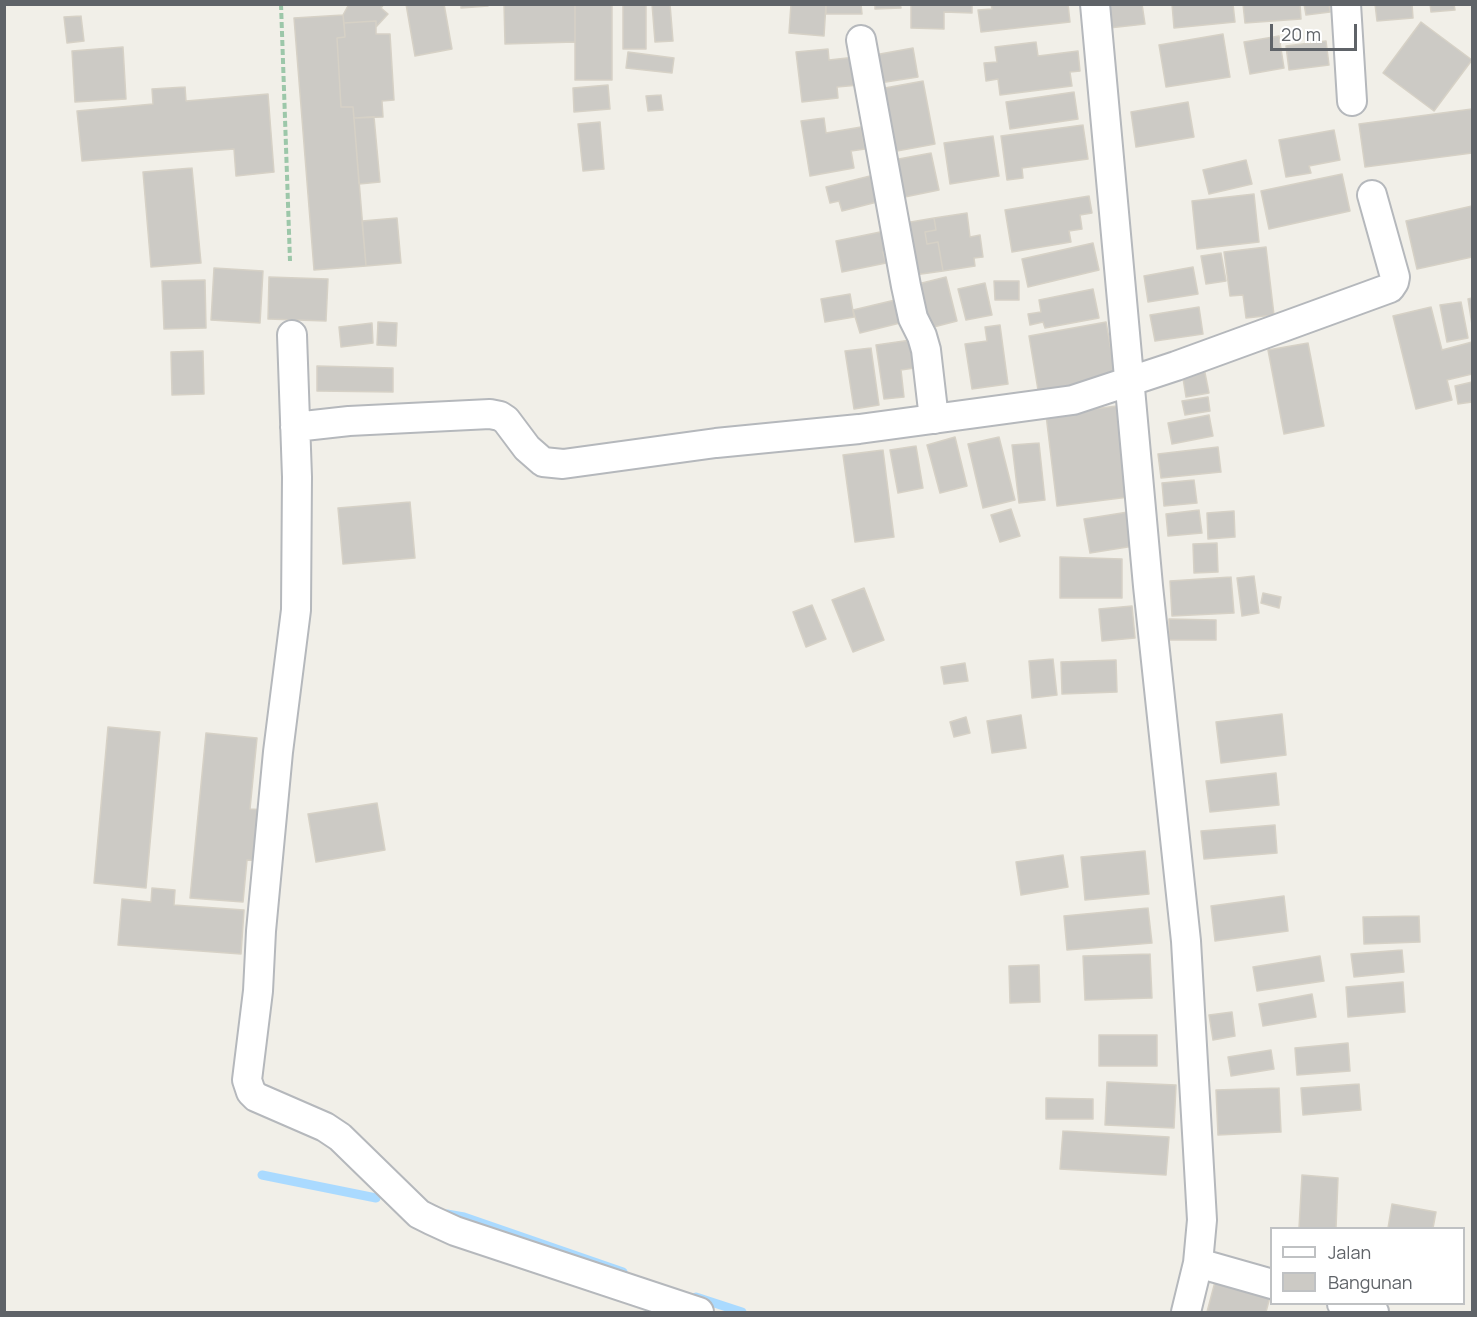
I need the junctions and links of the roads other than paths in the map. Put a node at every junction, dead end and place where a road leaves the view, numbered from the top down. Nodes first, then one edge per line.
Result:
1 (1095, 4) edge
2 (1346, 4) edge
3 (861, 40) dead end
4 (1352, 101) dead end
5 (1372, 195) dead end
6 (292, 334) dead end
7 (1130, 382) junction
8 (934, 419) junction
9 (295, 427) junction
10 (1198, 1263) junction
11 (1270, 1283) edge
12 (1346, 1305) edge
13 (699, 1312) edge
14 (1186, 1312) edge
15 (1374, 1312) edge

1 - 7 street
2 - 4 street
3 - 8 street
5 - 7 street
6 - 9 street
7 - 8 street
7 - 10 street
8 - 9 street
9 - 13 street
10 - 11 street
10 - 14 street
12 - 15 street

